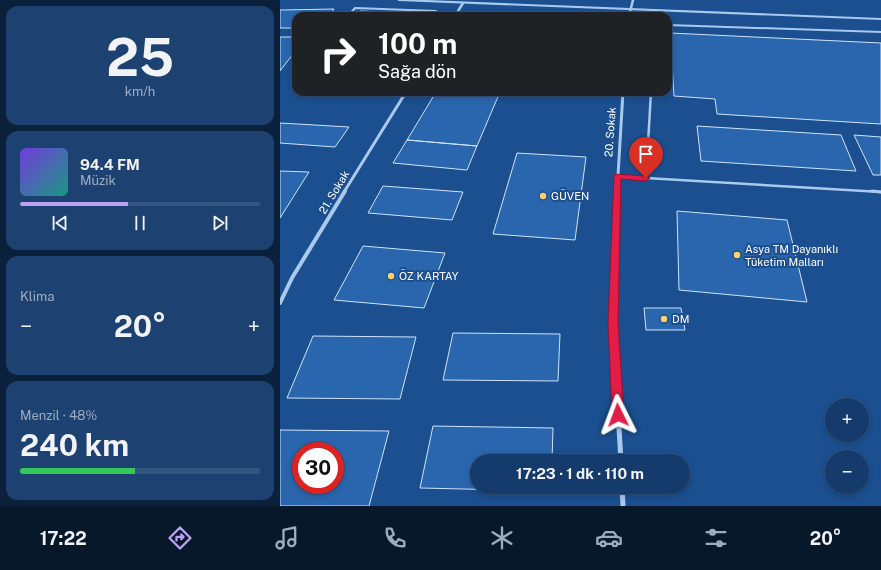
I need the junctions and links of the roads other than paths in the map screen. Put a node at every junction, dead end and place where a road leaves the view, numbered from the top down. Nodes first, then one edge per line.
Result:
1 (399, 0) edge
2 (633, 0) edge
3 (463, 3) junction
4 (630, 9) junction
5 (352, 12) edge
6 (435, 12) edge
7 (457, 12) edge
8 (630, 12) edge
9 (881, 19) edge
10 (672, 25) edge
11 (881, 32) edge
12 (404, 96) edge
13 (623, 96) edge
14 (651, 96) edge
15 (617, 176) junction
16 (646, 178) junction
17 (881, 192) edge
18 (280, 302) edge
19 (621, 454) edge
20 (623, 494) edge
21 (624, 506) edge

1 - 3 street
2 - 4 street
3 - 4 street
3 - 7 street
4 - 8 street
4 - 9 street
5 - 6 lane
10 - 11 lane
12 - 18 street, 21. Sokak
13 - 15 street, 20. Sokak
14 - 16 lane
15 - 16 lane
15 - 19 street, 20. Sokak
16 - 17 lane
20 - 21 street

